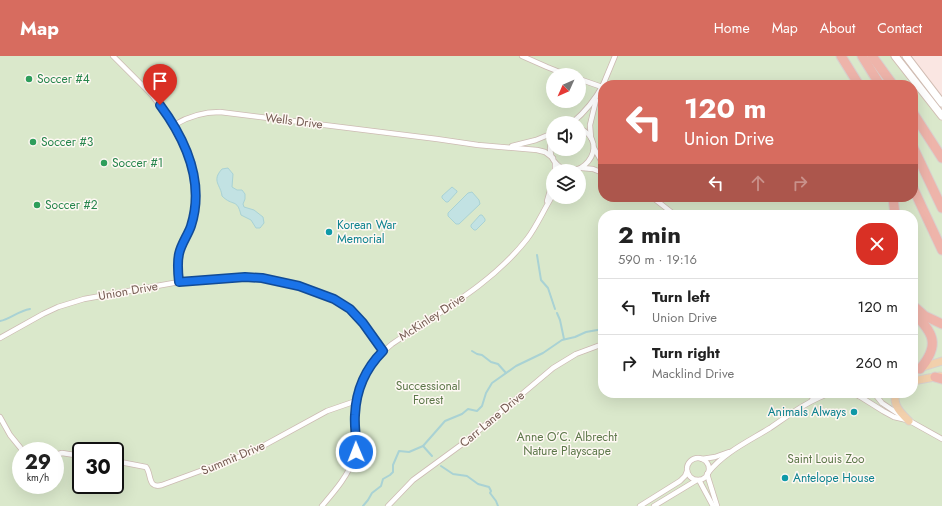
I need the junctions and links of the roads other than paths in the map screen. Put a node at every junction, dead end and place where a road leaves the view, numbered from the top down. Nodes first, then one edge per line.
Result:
1 (113, 56) edge
2 (522, 56) edge
3 (615, 56) edge
4 (841, 56) edge
5 (862, 56) edge
6 (872, 56) edge
7 (895, 56) edge
8 (906, 56) edge
9 (547, 68) edge
10 (852, 73) junction
11 (605, 80) edge
12 (854, 80) edge
13 (856, 80) edge
14 (877, 80) edge
15 (889, 80) edge
16 (914, 80) edge
17 (586, 81) edge
18 (598, 85) edge
19 (918, 85) edge
20 (598, 95) edge
21 (596, 98) junction
22 (942, 103) edge
23 (580, 116) edge
24 (942, 116) edge
25 (918, 121) edge
26 (174, 125) junction
27 (586, 133) edge
28 (546, 136) edge
29 (592, 140) junction
30 (509, 147) junction
31 (594, 148) junction
32 (598, 155) edge
33 (553, 156) edge
34 (918, 158) edge
35 (942, 158) edge
36 (554, 161) junction
37 (554, 164) edge
38 (558, 164) edge
39 (586, 164) edge
40 (586, 168) edge
41 (598, 171) edge
42 (918, 199) edge
43 (658, 202) edge
44 (547, 204) edge
45 (548, 204) edge
46 (546, 207) junction
47 (942, 208) edge
48 (669, 210) edge
49 (942, 250) edge
50 (179, 282) junction
51 (918, 310) edge
52 (918, 318) edge
53 (942, 324) edge
54 (0, 338) edge
55 (598, 346) edge
56 (383, 351) junction
57 (942, 361) edge
58 (918, 366) edge
59 (918, 368) edge
60 (940, 377) edge
61 (918, 380) edge
62 (814, 398) edge
63 (820, 398) edge
64 (862, 398) edge
65 (879, 398) edge
66 (895, 398) edge
67 (356, 401) junction
68 (808, 403) junction
69 (0, 417) edge
70 (909, 420) junction
71 (942, 439) edge
72 (16, 442) edge
73 (735, 450) junction
74 (702, 459) junction
75 (124, 463) edge
76 (687, 469) junction
77 (708, 474) junction
78 (698, 480) junction
79 (322, 506) edge
80 (388, 506) edge
81 (640, 506) edge
82 (654, 506) edge
83 (713, 506) edge
84 (717, 506) edge

1 - 26 street
2 - 9 street
3 - 11 street
4 - 10 highway
5 - 14 highway
6 - 15 highway
7 - 16 street
8 - 22 street
10 - 12 highway
10 - 13 highway
17 - 18 street
19 - 24 street
20 - 21 street
21 - 23 street
21 - 29 street
25 - 35 highway
26 - 30 street, Wells Drive
26 - 50 street
27 - 29 street
28 - 30 street, Wells Drive
29 - 31 street
30 - 36 street, Wells Drive
31 - 32 street
31 - 39 street
33 - 36 street
34 - 47 highway
36 - 37 street
36 - 38 street, Wells Drive
40 - 41 street
42 - 49 highway
43 - 48 street
44 - 46 street, McKinley Drive
45 - 46 street, McKinley Drive
46 - 56 street, McKinley Drive
50 - 54 street, Union Drive
50 - 56 street, Union Drive
51 - 53 highway
52 - 58 highway
55 - 80 street, Carr Lane Drive
56 - 67 street, McKinley Drive
57 - 59 main road
60 - 61 main road
62 - 68 street
63 - 68 street
64 - 70 street
65 - 70 street
66 - 70 main road
67 - 75 street, Summit Drive
67 - 79 street, McKinley Drive
68 - 73 street
69 - 72 street
70 - 71 street
73 - 74 street
73 - 77 street
74 - 76 street
74 - 77 street
76 - 78 street
76 - 81 street
77 - 78 street
77 - 84 street
78 - 82 street
78 - 83 street

